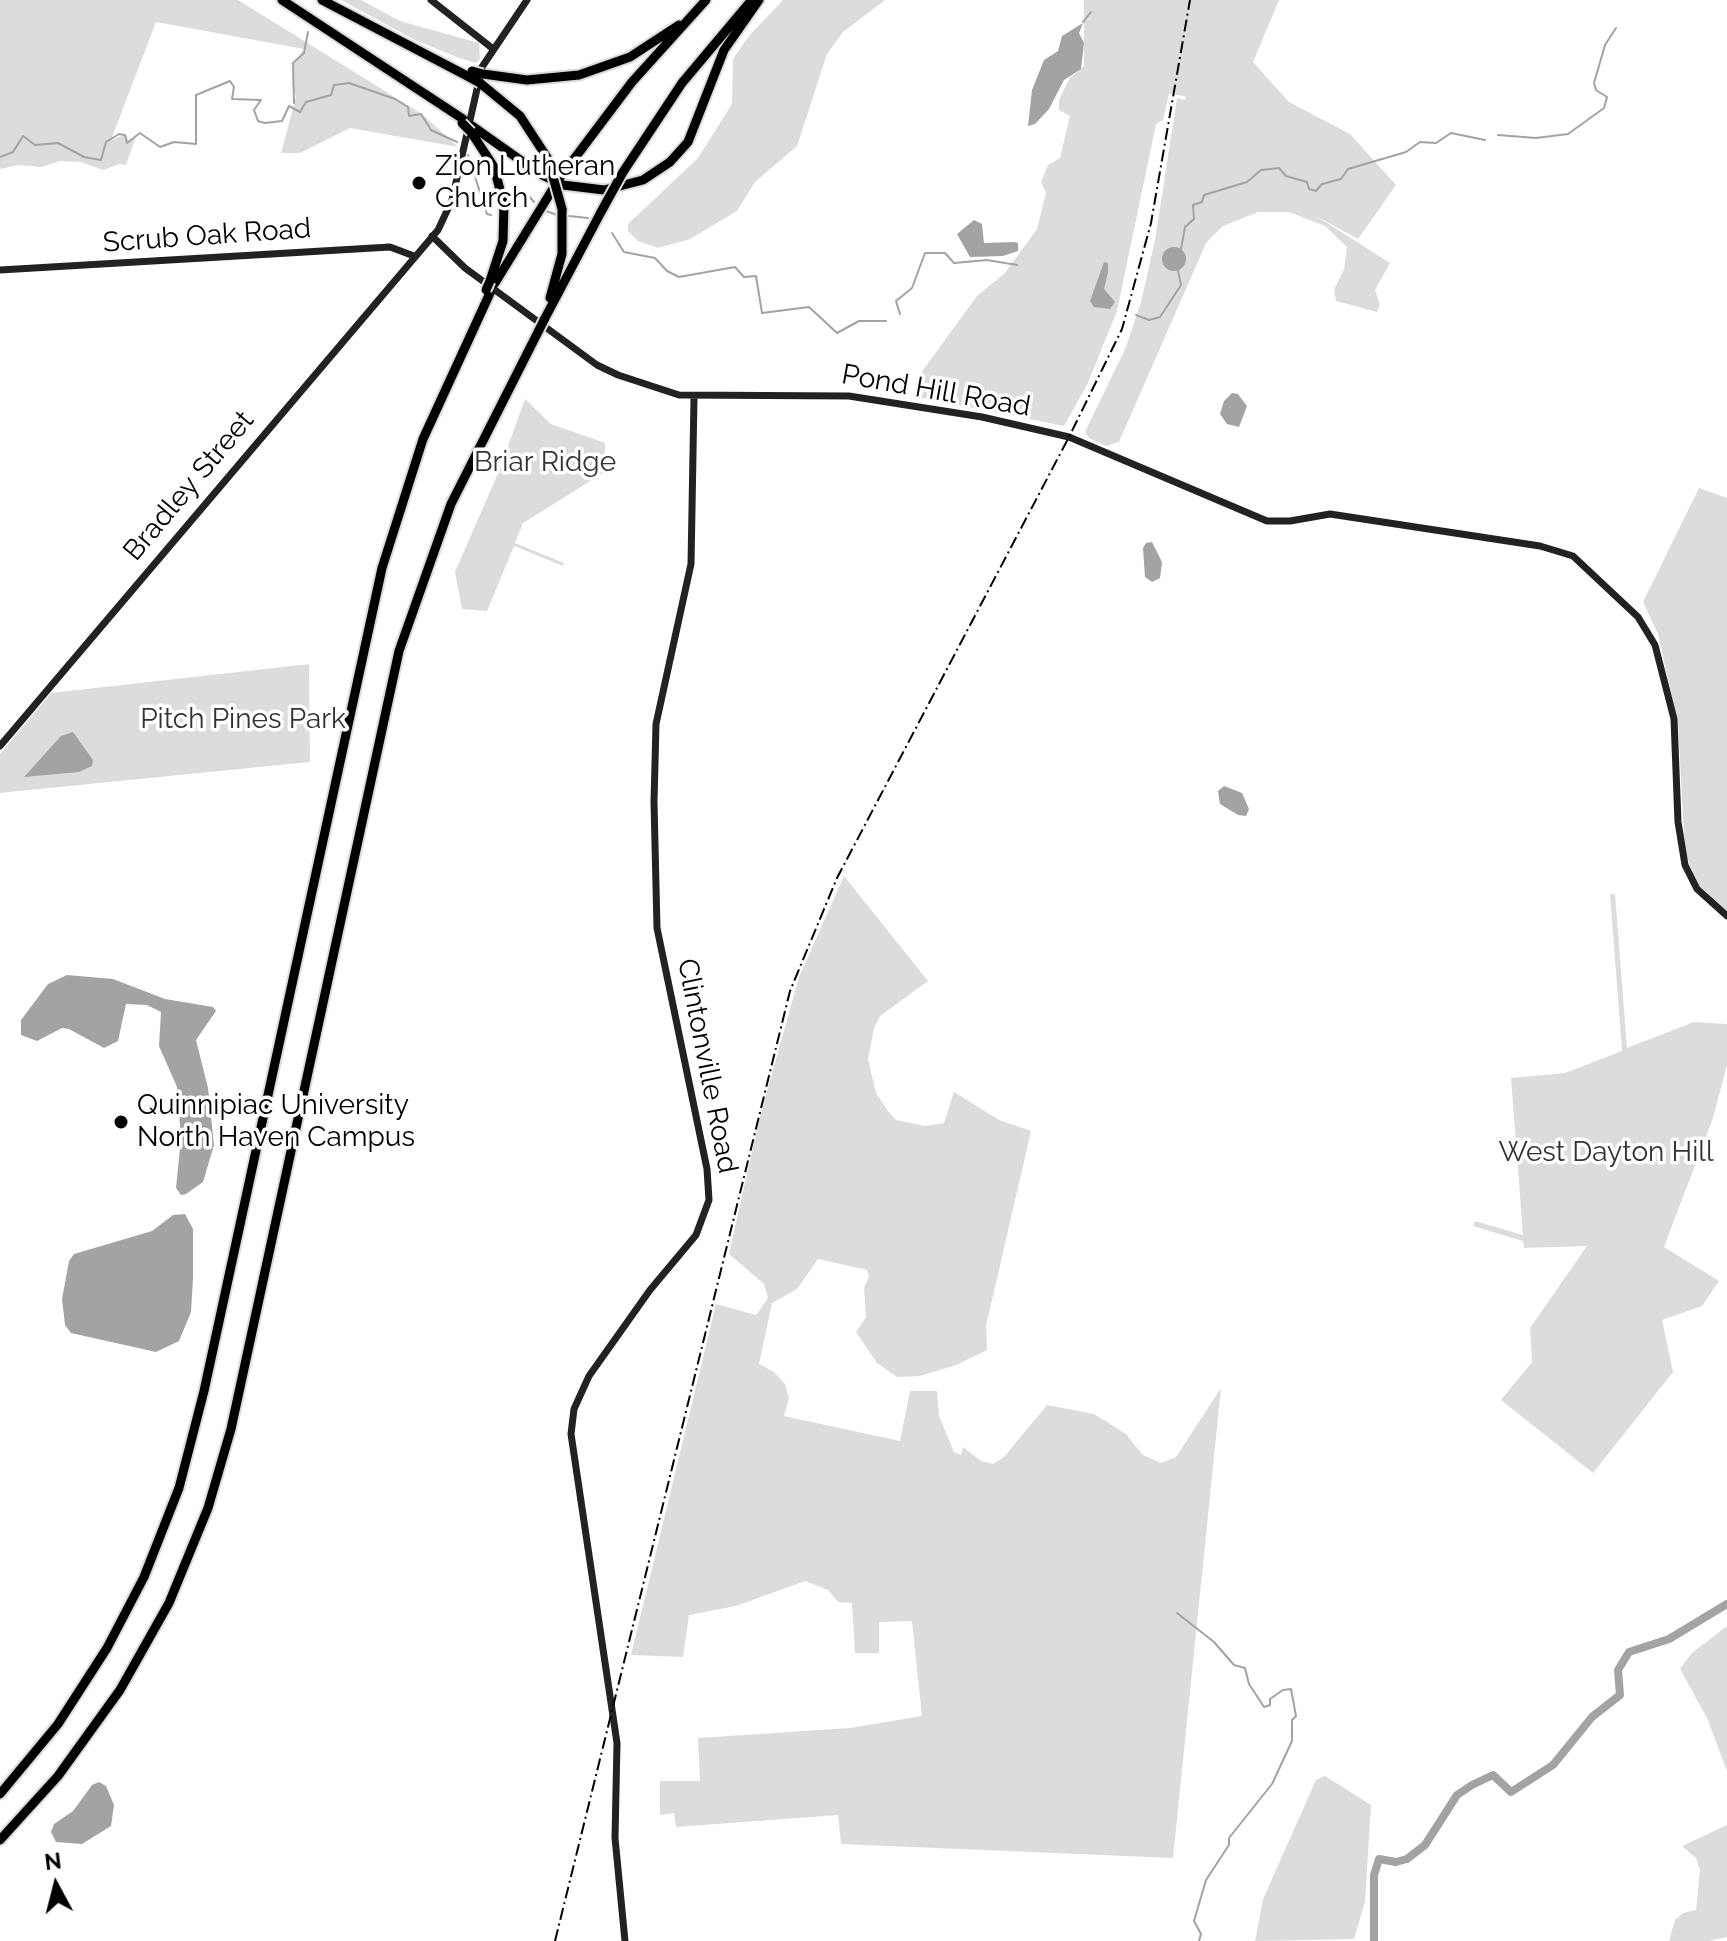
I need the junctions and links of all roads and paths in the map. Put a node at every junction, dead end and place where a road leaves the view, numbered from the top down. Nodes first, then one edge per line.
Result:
1 (282, 0) edge
2 (322, 0) edge
3 (431, 0) edge
4 (527, 0) edge
5 (706, 0) edge
6 (751, 0) edge
7 (759, 0) edge
8 (682, 24) junction
9 (492, 48) junction
10 (477, 77) junction
11 (464, 123) junction
12 (432, 236) junction
13 (414, 256) junction
14 (0, 270) edge
15 (490, 287) junction
16 (543, 322) junction
17 (694, 398) junction
18 (0, 746) edge
19 (1727, 916) edge
20 (0, 1794) edge
21 (0, 1840) edge
22 (625, 1941) edge

1 - 11 highway
2 - 10 highway
3 - 9 street
4 - 9 street
5 - 8 highway
6 - 16 highway, bridge
7 - 11 highway
8 - 10 highway
8 - 15 highway
9 - 12 street
10 - 16 highway, bridge
11 - 15 highway
12 - 13 street
12 - 17 street, Pond Hill Road
13 - 14 street, Scrub Oak Road
13 - 18 street, Bradley Street
15 - 20 highway
16 - 21 highway
17 - 19 street, Pond Hill Road
17 - 22 street, Clintonville Road

